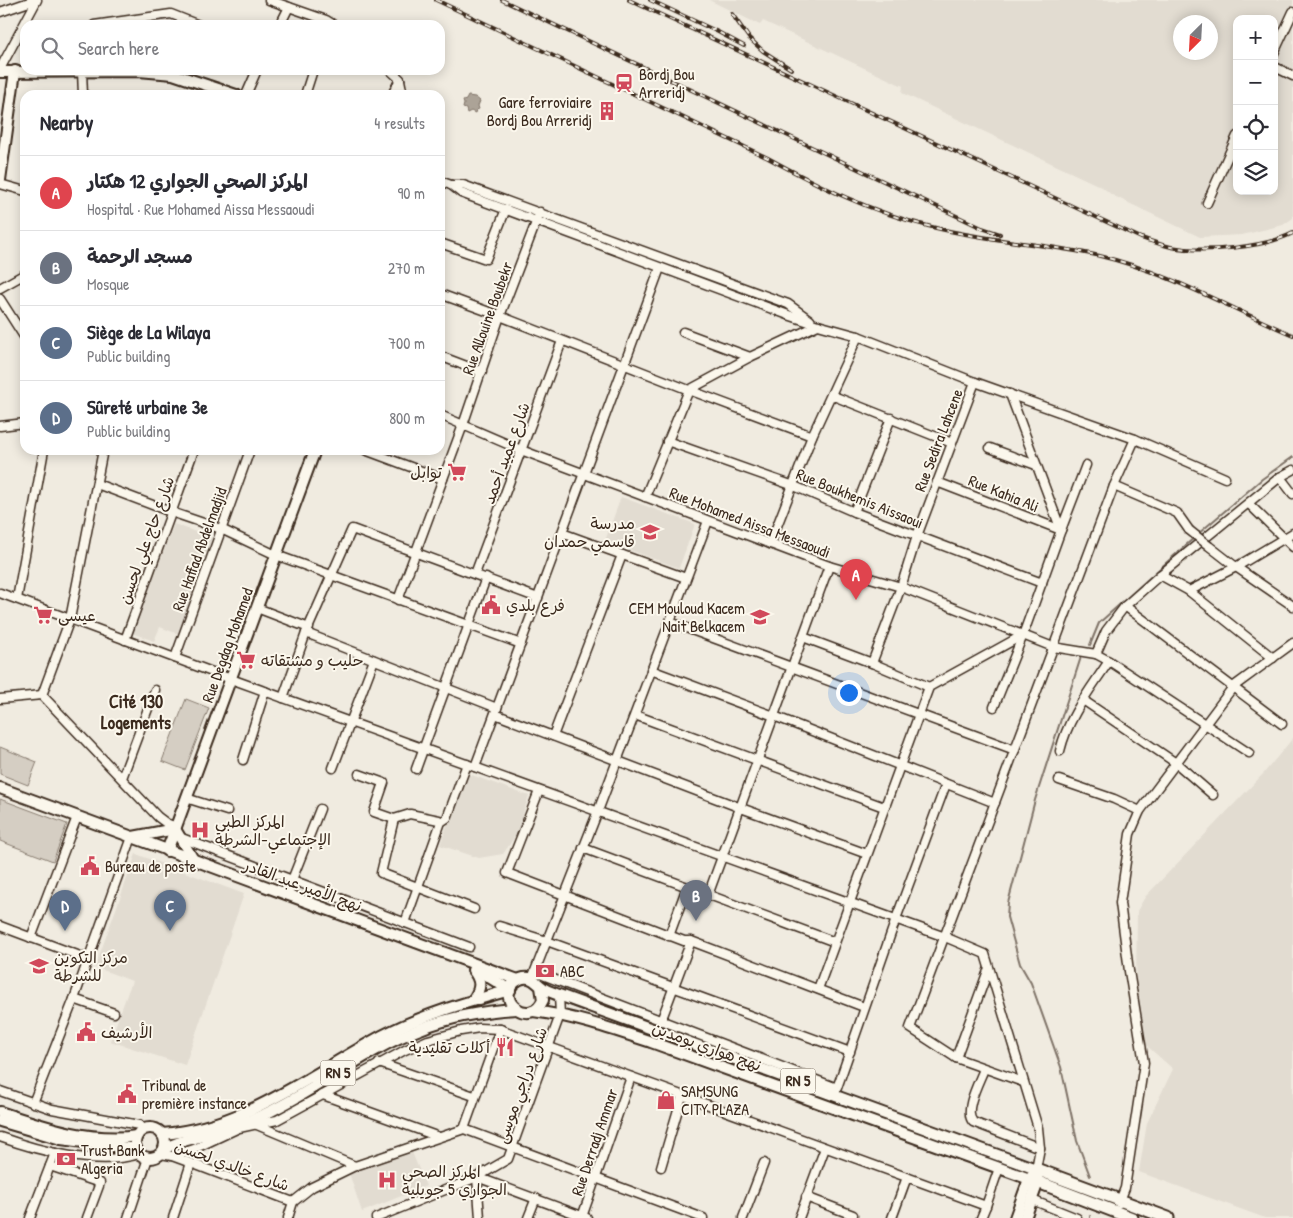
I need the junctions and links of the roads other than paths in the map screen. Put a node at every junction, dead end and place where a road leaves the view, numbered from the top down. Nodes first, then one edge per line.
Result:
1 (36, 0) edge
2 (269, 0) edge
3 (280, 2) edge
4 (290, 8) junction
5 (0, 12) edge
6 (1293, 12) edge
7 (28, 20) edge
8 (129, 20) edge
9 (186, 20) edge
10 (283, 20) edge
11 (320, 20) edge
12 (20, 38) edge
13 (1278, 44) edge
14 (1278, 68) edge
15 (0, 71) edge
16 (15, 71) junction
17 (20, 71) edge
18 (82, 75) edge
19 (176, 75) edge
20 (255, 75) edge
21 (311, 75) edge
22 (396, 75) edge
23 (1293, 76) edge
24 (400, 79) junction
25 (83, 90) edge
26 (221, 90) edge
27 (248, 90) edge
28 (307, 90) edge
29 (394, 90) edge
30 (402, 90) edge
31 (1233, 145) edge
32 (0, 180) edge
33 (445, 183) edge
34 (0, 184) edge
35 (451, 185) junction
36 (20, 190) edge
37 (1206, 202) dead end
38 (506, 209) junction
39 (540, 212) junction
40 (538, 221) junction
41 (445, 245) edge
42 (660, 268) junction
43 (20, 277) edge
44 (0, 288) edge
45 (445, 296) edge
46 (0, 299) edge
47 (500, 316) junction
48 (818, 326) junction
49 (20, 330) edge
50 (683, 332) dead end
51 (858, 336) junction
52 (562, 341) junction
53 (750, 357) junction
54 (445, 358) edge
55 (624, 365) junction
56 (482, 372) junction
57 (975, 382) junction
58 (689, 390) junction
59 (1010, 394) junction
60 (831, 395) junction
61 (445, 417) edge
62 (891, 418) junction
63 (20, 424) edge
64 (463, 425) junction
65 (0, 426) edge
66 (812, 436) junction
67 (1135, 439) junction
68 (667, 441) junction
69 (952, 443) junction
70 (990, 448) dead end
71 (521, 450) junction
72 (43, 455) edge
73 (102, 455) edge
74 (192, 455) edge
75 (248, 455) edge
76 (314, 455) edge
77 (378, 455) edge
78 (1036, 465) junction
79 (1086, 465) dead end
80 (1293, 470) edge
81 (584, 474) junction
82 (1280, 477) junction
83 (1225, 478) dead end
84 (442, 480) junction
85 (937, 482) junction
86 (97, 484) junction
87 (794, 486) junction
88 (1114, 486) junction
89 (1293, 494) edge
90 (645, 497) junction
91 (1249, 504) junction
92 (171, 512) junction
93 (854, 512) junction
94 (708, 521) junction
95 (221, 529) junction
96 (1061, 530) junction
97 (562, 533) junction
98 (1293, 533) edge
99 (917, 536) junction
100 (1284, 540) junction
101 (770, 544) junction
102 (1293, 547) edge
103 (417, 552) junction
104 (276, 555) junction
105 (622, 555) junction
106 (828, 566) junction
107 (1236, 567) junction
108 (475, 574) junction
109 (1160, 575) junction
110 (332, 576) junction
111 (486, 578) junction
112 (686, 578) junction
113 (1042, 583) junction
114 (901, 588) junction
115 (1188, 591) junction
116 (0, 593) edge
117 (538, 598) junction
118 (17, 599) junction
119 (398, 600) junction
120 (1125, 606) junction
121 (1293, 606) edge
122 (257, 608) junction
123 (70, 619) junction
124 (670, 622) junction
125 (469, 625) junction
126 (308, 630) junction
127 (1023, 635) junction
128 (803, 637) junction
129 (125, 640) junction
130 (1293, 643) edge
131 (521, 644) junction
132 (1053, 647) junction
133 (1096, 654) junction
134 (175, 658) junction
135 (1273, 658) junction
136 (374, 660) junction
137 (1108, 661) junction
138 (872, 663) junction
139 (792, 667) junction
140 (651, 670) junction
141 (231, 679) junction
142 (929, 687) junction
143 (1233, 687) junction
144 (445, 688) junction
145 (155, 690) dead end
146 (266, 691) junction
147 (42, 695) junction
148 (283, 698) junction
149 (0, 699) edge
150 (1082, 700) junction
151 (994, 707) dead end
152 (496, 711) junction
153 (920, 714) junction
154 (635, 715) junction
155 (774, 716) junction
156 (349, 722) junction
157 (1205, 724) junction
158 (1282, 724) dead end
159 (553, 736) junction
160 (423, 748) junction
161 (1015, 750) junction
162 (1060, 751) dead end
163 (1249, 754) dead end
164 (618, 759) junction
165 (243, 760) dead end
166 (758, 760) junction
167 (1176, 763) junction
168 (471, 766) junction
169 (900, 766) junction
170 (333, 768) dead end
171 (416, 769) dead end
172 (359, 774) dead end
173 (122, 778) junction
174 (1059, 780) dead end
175 (946, 784) junction
176 (0, 788) edge
177 (539, 791) junction
178 (1214, 796) dead end
179 (186, 798) junction
180 (995, 803) junction
181 (741, 808) junction
182 (884, 808) junction
183 (320, 809) dead end
184 (227, 811) dead end
185 (598, 811) junction
186 (1140, 811) junction
187 (77, 817) junction
188 (394, 820) junction
189 (441, 822) junction
190 (177, 831) junction
191 (132, 837) junction
192 (583, 848) junction
193 (167, 850) junction
194 (867, 854) junction
195 (723, 856) junction
196 (194, 861) junction
197 (291, 880) junction
198 (418, 886) junction
199 (687, 887) junction
200 (286, 895) junction
201 (565, 895) junction
202 (708, 895) junction
203 (849, 902) junction
204 (474, 909) dead end
205 (896, 920) junction
206 (405, 923) junction
207 (0, 926) edge
208 (499, 926) dead end
209 (670, 936) junction
210 (945, 937) junction
211 (31, 938) junction
212 (547, 941) junction
213 (691, 941) junction
214 (835, 942) junction
215 (469, 947) dead end
216 (456, 958) junction
217 (88, 959) junction
218 (471, 967) junction
219 (989, 968) junction
220 (533, 975) junction
221 (518, 980) junction
222 (541, 987) junction
223 (674, 987) junction
224 (818, 989) junction
225 (510, 990) junction
226 (559, 995) junction
227 (74, 999) junction
228 (473, 1000) junction
229 (864, 1007) junction
230 (517, 1009) junction
231 (533, 1011) junction
232 (114, 1013) dead end
233 (560, 1015) junction
234 (662, 1021) junction
235 (500, 1029) junction
236 (549, 1046) junction
237 (850, 1052) junction
238 (956, 1058) junction
239 (379, 1063) junction
240 (984, 1069) junction
241 (631, 1077) junction
242 (1023, 1082) junction
243 (837, 1088) junction
244 (0, 1091) edge
245 (323, 1096) junction
246 (474, 1096) junction
247 (682, 1096) junction
248 (850, 1100) junction
249 (33, 1103) junction
250 (0, 1112) edge
251 (847, 1112) junction
252 (0, 1121) edge
253 (257, 1125) junction
254 (464, 1129) junction
255 (140, 1133) junction
256 (162, 1134) junction
257 (0, 1137) edge
258 (439, 1137) junction
259 (513, 1148) junction
260 (825, 1148) junction
261 (1040, 1148) junction
262 (55, 1153) junction
263 (165, 1153) junction
264 (141, 1154) junction
265 (191, 1163) junction
266 (764, 1163) dead end
267 (50, 1166) junction
268 (355, 1166) junction
269 (660, 1167) dead end
270 (999, 1168) junction
271 (1036, 1169) junction
272 (477, 1177) junction
273 (907, 1177) junction
274 (596, 1178) junction
275 (1033, 1180) junction
276 (806, 1197) junction
277 (536, 1198) junction
278 (1032, 1200) junction
279 (293, 1202) junction
280 (986, 1206) junction
281 (1118, 1206) junction
282 (853, 1215) dead end
283 (584, 1217) edge
284 (1164, 1217) edge
285 (30, 1218) edge
286 (87, 1218) edge
287 (128, 1218) edge
288 (173, 1218) edge
289 (288, 1218) edge
290 (376, 1218) edge
291 (480, 1218) edge
292 (528, 1218) edge
293 (703, 1218) edge
294 (743, 1218) edge
295 (799, 1218) edge
296 (892, 1218) edge
297 (981, 1218) edge
298 (1015, 1218) edge
299 (1025, 1218) edge
300 (1077, 1218) edge
301 (1132, 1218) edge

1 - 5 street
1 - 7 street
2 - 3 street
3 - 4 street
4 - 10 street
4 - 11 street
6 - 13 street
8 - 9 street
12 - 15 street
14 - 23 street
15 - 16 main road
16 - 17 main road
16 - 32 main road
18 - 25 street
19 - 26 main road
20 - 27 street
21 - 28 street
22 - 24 street
24 - 29 street
24 - 30 street
31 - 37 street
33 - 35 street
34 - 36 street
35 - 38 street
35 - 39 street
38 - 40 street
38 - 41 street
39 - 40 street, Rue Allouine Boubekr
39 - 48 street
40 - 42 street
40 - 47 street, Rue Allouine Boubekr
42 - 48 street
42 - 55 street
43 - 44 street
45 - 47 street
46 - 49 street
47 - 52 street
47 - 56 street, Rue Allouine Boubekr
48 - 51 street
48 - 53 street
50 - 53 street
51 - 57 street
51 - 60 street
52 - 55 street
52 - 71 street, شارع عميد أحمد
53 - 58 street
54 - 56 street
55 - 58 street
55 - 81 street
56 - 64 street, Rue Allouine Boubekr
57 - 59 street
57 - 69 street, Rue Sedira Lahcene
58 - 66 street
58 - 68 street
59 - 67 street
59 - 78 street
60 - 62 street
60 - 66 street
61 - 64 street, Rue Mohamed Aissa Messaoudi
62 - 69 street
62 - 93 street
63 - 65 street
64 - 71 street, Rue Mohamed Aissa Messaoudi
64 - 84 street, Rue Allouine Boubekr
66 - 87 street
67 - 83 street
67 - 88 street
68 - 87 street, Rue Boukhemis Aissaoui
68 - 90 street
69 - 85 street, Rue Sedira Lahcene
70 - 78 street
71 - 81 street, Rue Mohamed Aissa Messaoudi
71 - 108 street, شارع عميد أحمد
72 - 118 street
73 - 86 street
74 - 92 street, شارع حاج علي لحسن
75 - 95 street, Rue Haffad Abdelmadjid
76 - 104 main road, Rue Degdag Mohamed
77 - 84 street
78 - 96 street
79 - 96 street
80 - 82 street
81 - 90 street, Rue Mohamed Aissa Messaoudi
81 - 97 street
82 - 89 street
82 - 91 street
84 - 103 street, Rue Allouine Boubekr
85 - 96 street, Rue Kahia Ali
85 - 99 street, Rue Sedira Lahcene
86 - 92 street
86 - 123 street
87 - 93 street, Rue Boukhemis Aissaoui
87 - 101 street
88 - 107 street, bridge
88 - 132 street
90 - 94 street, Rue Mohamed Aissa Messaoudi
91 - 100 street
91 - 109 street
92 - 95 street
92 - 129 street, شارع حاج علي لحسن
93 - 99 street, Rue Boukhemis Aissaoui
94 - 101 street, Rue Mohamed Aissa Messaoudi
94 - 112 street
95 - 104 street
95 - 134 street, Rue Haffad Abdelmadjid
96 - 113 street
97 - 105 street
97 - 117 street
98 - 100 street
99 - 113 street, Rue Boukhemis Aissaoui
99 - 114 street, Rue Sedira Lahcene
100 - 102 street
100 - 107 street
101 - 106 street, Rue Mohamed Aissa Messaoudi
103 - 108 street
103 - 110 street
103 - 119 street, Rue Allouine Boubekr
104 - 110 street
104 - 122 main road, Rue Degdag Mohamed
105 - 112 street
105 - 159 street
106 - 114 street, Rue Mohamed Aissa Messaoudi
106 - 128 street
107 - 115 street
107 - 121 street
108 - 111 street
109 - 115 street
109 - 120 street
110 - 119 street
110 - 126 street
111 - 117 street
111 - 125 street
112 - 124 street
113 - 127 street
114 - 127 street, Rue Mohamed Aissa Messaoudi
114 - 138 street, Rue Sedira Lahcene
115 - 135 street
116 - 118 street
117 - 131 street
118 - 123 street
119 - 125 street
120 - 133 street
120 - 143 street
122 - 126 street
122 - 141 main road, Rue Degdag Mohamed
123 - 129 street
123 - 147 street
124 - 139 street
124 - 140 street
125 - 131 street
125 - 144 street
126 - 136 street
126 - 148 street
127 - 132 street, Rue Mohamed Aissa Messaoudi
127 - 142 street
127 - 151 street
128 - 138 street
128 - 139 street
129 - 134 street
130 - 135 street
131 - 152 street
132 - 133 street, Rue Mohamed Aissa Messaoudi
132 - 161 street
133 - 137 street
134 - 141 street
135 - 143 street
136 - 144 street
136 - 156 street
137 - 150 street
137 - 157 street
138 - 142 street
139 - 153 street
139 - 155 street
140 - 154 street
140 - 155 street
141 - 146 street
141 - 179 main road, Rue Degdag Mohamed
142 - 153 street
143 - 157 street
143 - 158 street
144 - 152 street
144 - 160 street
145 - 173 street
146 - 148 street
146 - 165 street
147 - 149 street
147 - 173 street
148 - 156 street
150 - 162 street
150 - 167 street
152 - 159 street
152 - 168 street
153 - 161 street
153 - 169 street
154 - 164 street
154 - 166 street
155 - 166 street
155 - 169 street
156 - 160 street
156 - 170 street
157 - 163 street
157 - 167 street
159 - 164 street
160 - 168 street
160 - 171 street
161 - 180 street
164 - 181 street
164 - 185 street
166 - 181 street
166 - 182 street
167 - 178 street
167 - 186 street
168 - 177 street
168 - 189 street
169 - 175 street
169 - 182 street
172 - 188 street
173 - 190 street
174 - 186 street
175 - 180 street
175 - 205 street
176 - 187 main road, نهج الأمير عبد القادر
177 - 185 street
177 - 201 street
179 - 184 street
179 - 190 main road, Rue Degdag Mohamed
180 - 210 street
181 - 194 street
181 - 195 street
182 - 194 street
183 - 197 street
185 - 192 street
185 - 195 street
186 - 281 street
187 - 191 main road, نهج الأمير عبد القادر
187 - 211 street
188 - 189 street
188 - 198 street
189 - 198 street
190 - 191 main road
190 - 193 main road, Rue Degdag Mohamed
190 - 196 main road
190 - 197 street
191 - 193 main road, نهج الأمير عبد القادر
191 - 217 street
192 - 199 street
192 - 201 street
193 - 196 main road, نهج الأمير عبد القادر
194 - 203 street
195 - 202 street
195 - 203 street
196 - 200 main road, نهج الأمير عبد القادر
197 - 200 street
197 - 206 street
198 - 204 street
198 - 206 street
199 - 202 street
199 - 209 street
200 - 216 main road, نهج الأمير عبد القادر
201 - 209 street
201 - 212 street
202 - 214 street
203 - 205 street
203 - 214 street
205 - 210 street
205 - 229 street
206 - 215 street
207 - 211 street
208 - 212 street
209 - 213 street
210 - 219 street
210 - 238 street
211 - 217 street
212 - 220 street
212 - 223 street
213 - 223 street
213 - 224 street
214 - 224 street
216 - 218 main road, نهج الأمير عبد القادر
216 - 221 main road, نهج الأمير عبد القادر
217 - 227 street
218 - 225 main road, نهج الأمير عبد القادر
218 - 228 main road
219 - 238 street
219 - 242 street
220 - 221 main road
220 - 222 main road
220 - 234 street
221 - 225 main road
222 - 226 main road, نهج هواري بومدين / RN 5
222 - 231 main road
223 - 234 street
223 - 237 street
224 - 229 street
225 - 228 main road, RN 5
225 - 230 main road
226 - 233 street, شارع دراجي موسى
226 - 248 main road, نهج هواري بومدين / RN 5
227 - 232 street
227 - 249 street
228 - 256 main road, RN 5
229 - 237 street
230 - 231 main road
230 - 263 main road, RN 5
231 - 233 main road, نهج هواري بومدين / RN 5
233 - 236 street, شارع دراجي موسى
233 - 251 main road, نهج هواري بومدين / RN 5
234 - 243 street
235 - 236 street
235 - 239 street
235 - 246 street
236 - 241 street
236 - 259 street, شارع دراجي موسى
237 - 243 street
238 - 240 street
239 - 245 street
239 - 246 street
240 - 242 street
240 - 261 street
241 - 247 street
241 - 274 street, Rue Derradj Ammar
242 - 261 street
243 - 248 street
244 - 249 street
245 - 253 street
245 - 258 street
246 - 254 street
247 - 260 street
247 - 269 street
248 - 251 street
248 - 271 main road, نهج هواري بومدين / RN 5
249 - 255 street
250 - 255 main road
251 - 270 main road, نهج هواري بومدين / RN 5
252 - 264 main road
253 - 263 street
253 - 268 street
254 - 258 street
254 - 259 street
255 - 256 main road
255 - 264 main road
256 - 263 main road
257 - 262 street
258 - 268 street
259 - 272 street, شارع دراجي موسى
259 - 274 street
260 - 273 street
260 - 276 street
261 - 271 street
262 - 264 street
262 - 267 street
263 - 264 main road
263 - 265 street, شارع خالدي لحسن
264 - 287 street
265 - 279 street, شارع خالدي لحسن
265 - 288 street
266 - 294 street
267 - 285 street
267 - 286 street
268 - 279 street
270 - 275 main road, نهج هواري بومدين / RN 5
270 - 280 street
271 - 275 main road
271 - 281 highway, RN 5
272 - 277 street
272 - 290 street, شارع دراجي موسى
272 - 291 street
273 - 280 street
273 - 296 street
274 - 283 street, Rue Derradj Ammar
274 - 293 street
275 - 278 main road
275 - 281 highway, RN 5
275 - 298 main road
276 - 282 street
276 - 295 street
277 - 283 street
277 - 292 street
278 - 299 main road
278 - 300 street
279 - 289 street
280 - 297 street
281 - 284 highway, RN 5
281 - 301 highway, RN 5

